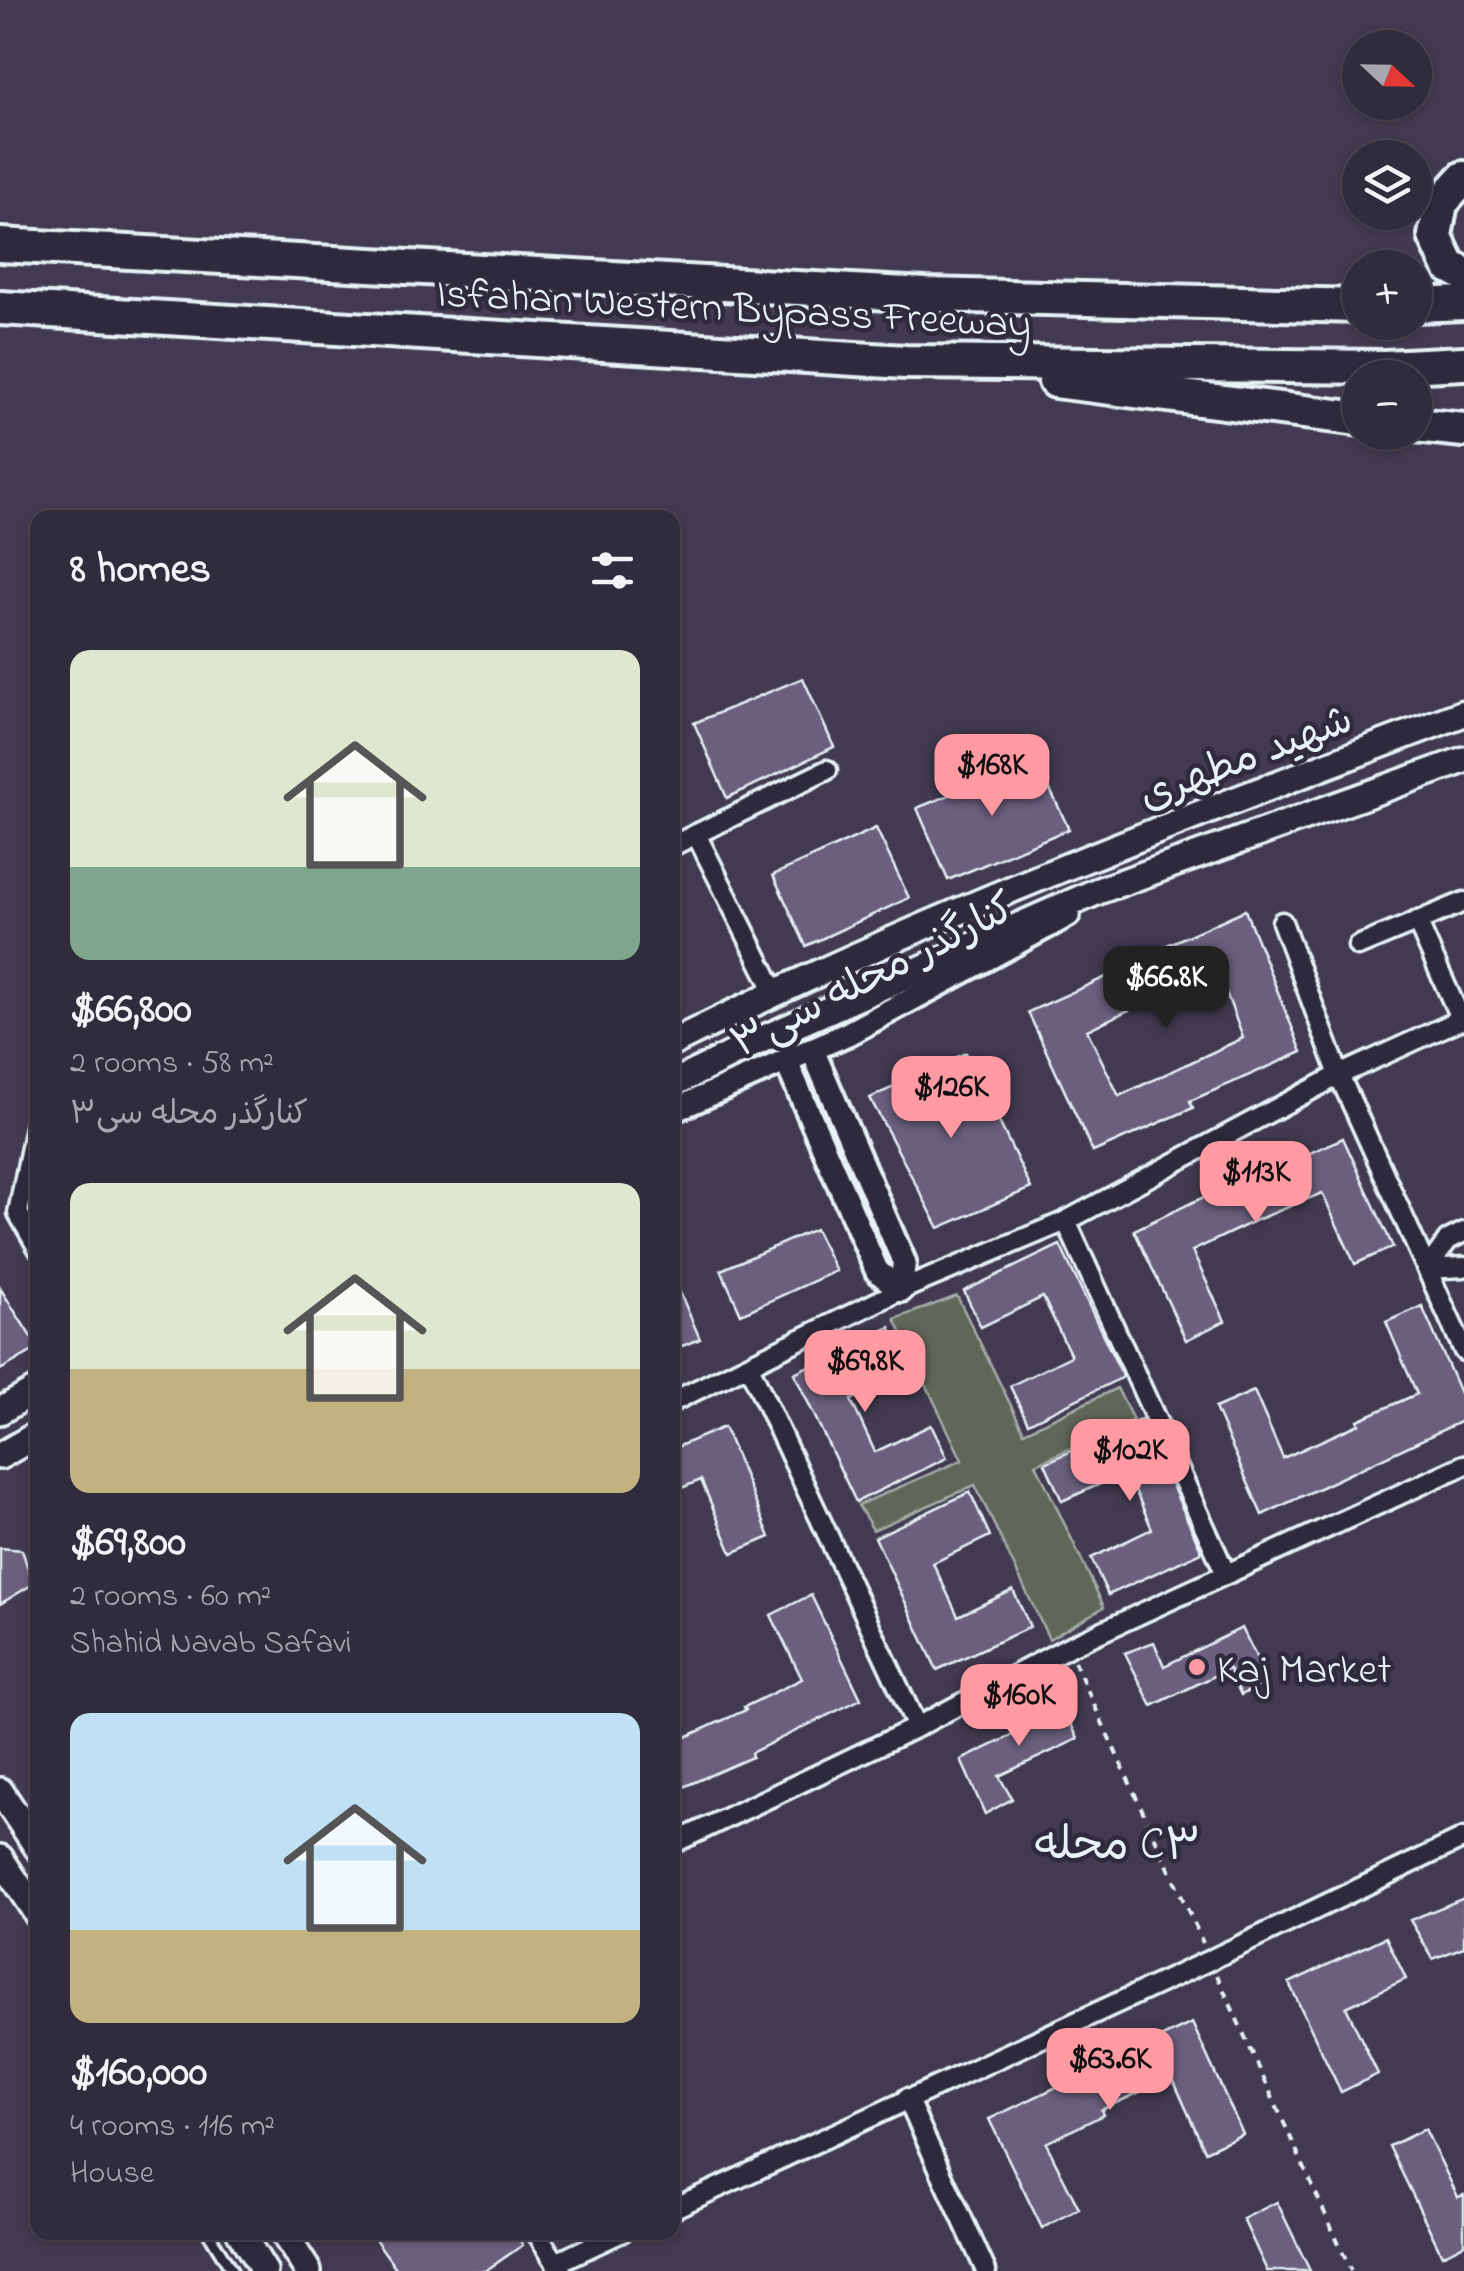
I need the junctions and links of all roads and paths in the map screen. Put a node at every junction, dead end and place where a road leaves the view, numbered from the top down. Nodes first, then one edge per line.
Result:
1 (1464, 178) edge
2 (0, 244) edge
3 (1464, 274) edge
4 (1464, 302) edge
5 (1432, 304) edge
6 (1342, 306) edge
7 (0, 308) edge
8 (906, 362) junction
9 (1464, 363) edge
10 (1342, 417) edge
11 (1432, 427) edge
12 (1464, 430) edge
13 (1464, 712) edge
14 (1464, 760) edge
15 (827, 770) dead end
16 (696, 834) junction
17 (680, 842) edge
18 (1098, 891) junction
19 (1464, 902) edge
20 (1282, 922) dead end
21 (1417, 922) junction
22 (1358, 946) dead end
23 (775, 992) junction
24 (1463, 1019) edge
25 (680, 1039) edge
26 (812, 1049) junction
27 (786, 1061) junction
28 (1339, 1075) junction
29 (680, 1080) edge
30 (830, 1088) junction
31 (802, 1097) junction
32 (680, 1107) edge
33 (30, 1152) edge
34 (1066, 1221) junction
35 (1464, 1232) edge
36 (30, 1234) edge
37 (1464, 1267) edge
38 (1427, 1269) junction
39 (901, 1290) junction
40 (1464, 1351) edge
41 (750, 1366) junction
42 (30, 1394) edge
43 (680, 1398) edge
44 (0, 1411) edge
45 (30, 1439) edge
46 (0, 1456) edge
47 (1464, 1466) edge
48 (1226, 1574) junction
49 (916, 1727) junction
50 (0, 1791) edge
51 (30, 1836) edge
52 (1464, 1838) edge
53 (680, 1840) edge
54 (0, 1858) edge
55 (30, 1903) edge
56 (907, 2098) junction
57 (680, 2205) edge
58 (213, 2240) edge
59 (245, 2240) edge
60 (289, 2240) edge
61 (541, 2240) edge
62 (608, 2240) edge
63 (559, 2267) edge
64 (232, 2271) edge
65 (264, 2271) edge
66 (308, 2271) edge
67 (986, 2271) edge

1 - 3 highway
2 - 6 highway, Isfahan Western Bypass Freeway
4 - 5 highway
7 - 8 highway, Isfahan Western Bypass Freeway
8 - 9 highway, Isfahan Western Bypass Freeway
8 - 10 highway
11 - 12 highway
13 - 23 main road, شهید مطهری
14 - 18 main road, شهید مطهری
15 - 16 street
16 - 17 street
16 - 23 street
18 - 26 street, کنارگذر محله سی۳
18 - 29 main road, شهید مطهری
19 - 21 street
20 - 28 street
21 - 22 street
21 - 24 street
23 - 25 main road, شهید مطهری
24 - 28 street
26 - 27 street, کنارگذر محله سی۳
26 - 30 street
27 - 31 street
27 - 32 street, کنارگذر محله سی۳
28 - 34 street
28 - 38 street
30 - 31 street
30 - 39 street
31 - 39 street
33 - 36 street
34 - 39 street
34 - 48 street
35 - 38 street
37 - 38 street
38 - 40 street
39 - 41 street
41 - 43 street
41 - 49 street
42 - 44 main road
45 - 46 main road
47 - 48 street
48 - 49 street
49 - 53 street
50 - 51 main road
52 - 56 street
54 - 55 main road
56 - 57 street
56 - 67 street
58 - 64 lane
59 - 65 main road
60 - 66 main road
61 - 63 street
62 - 63 street

